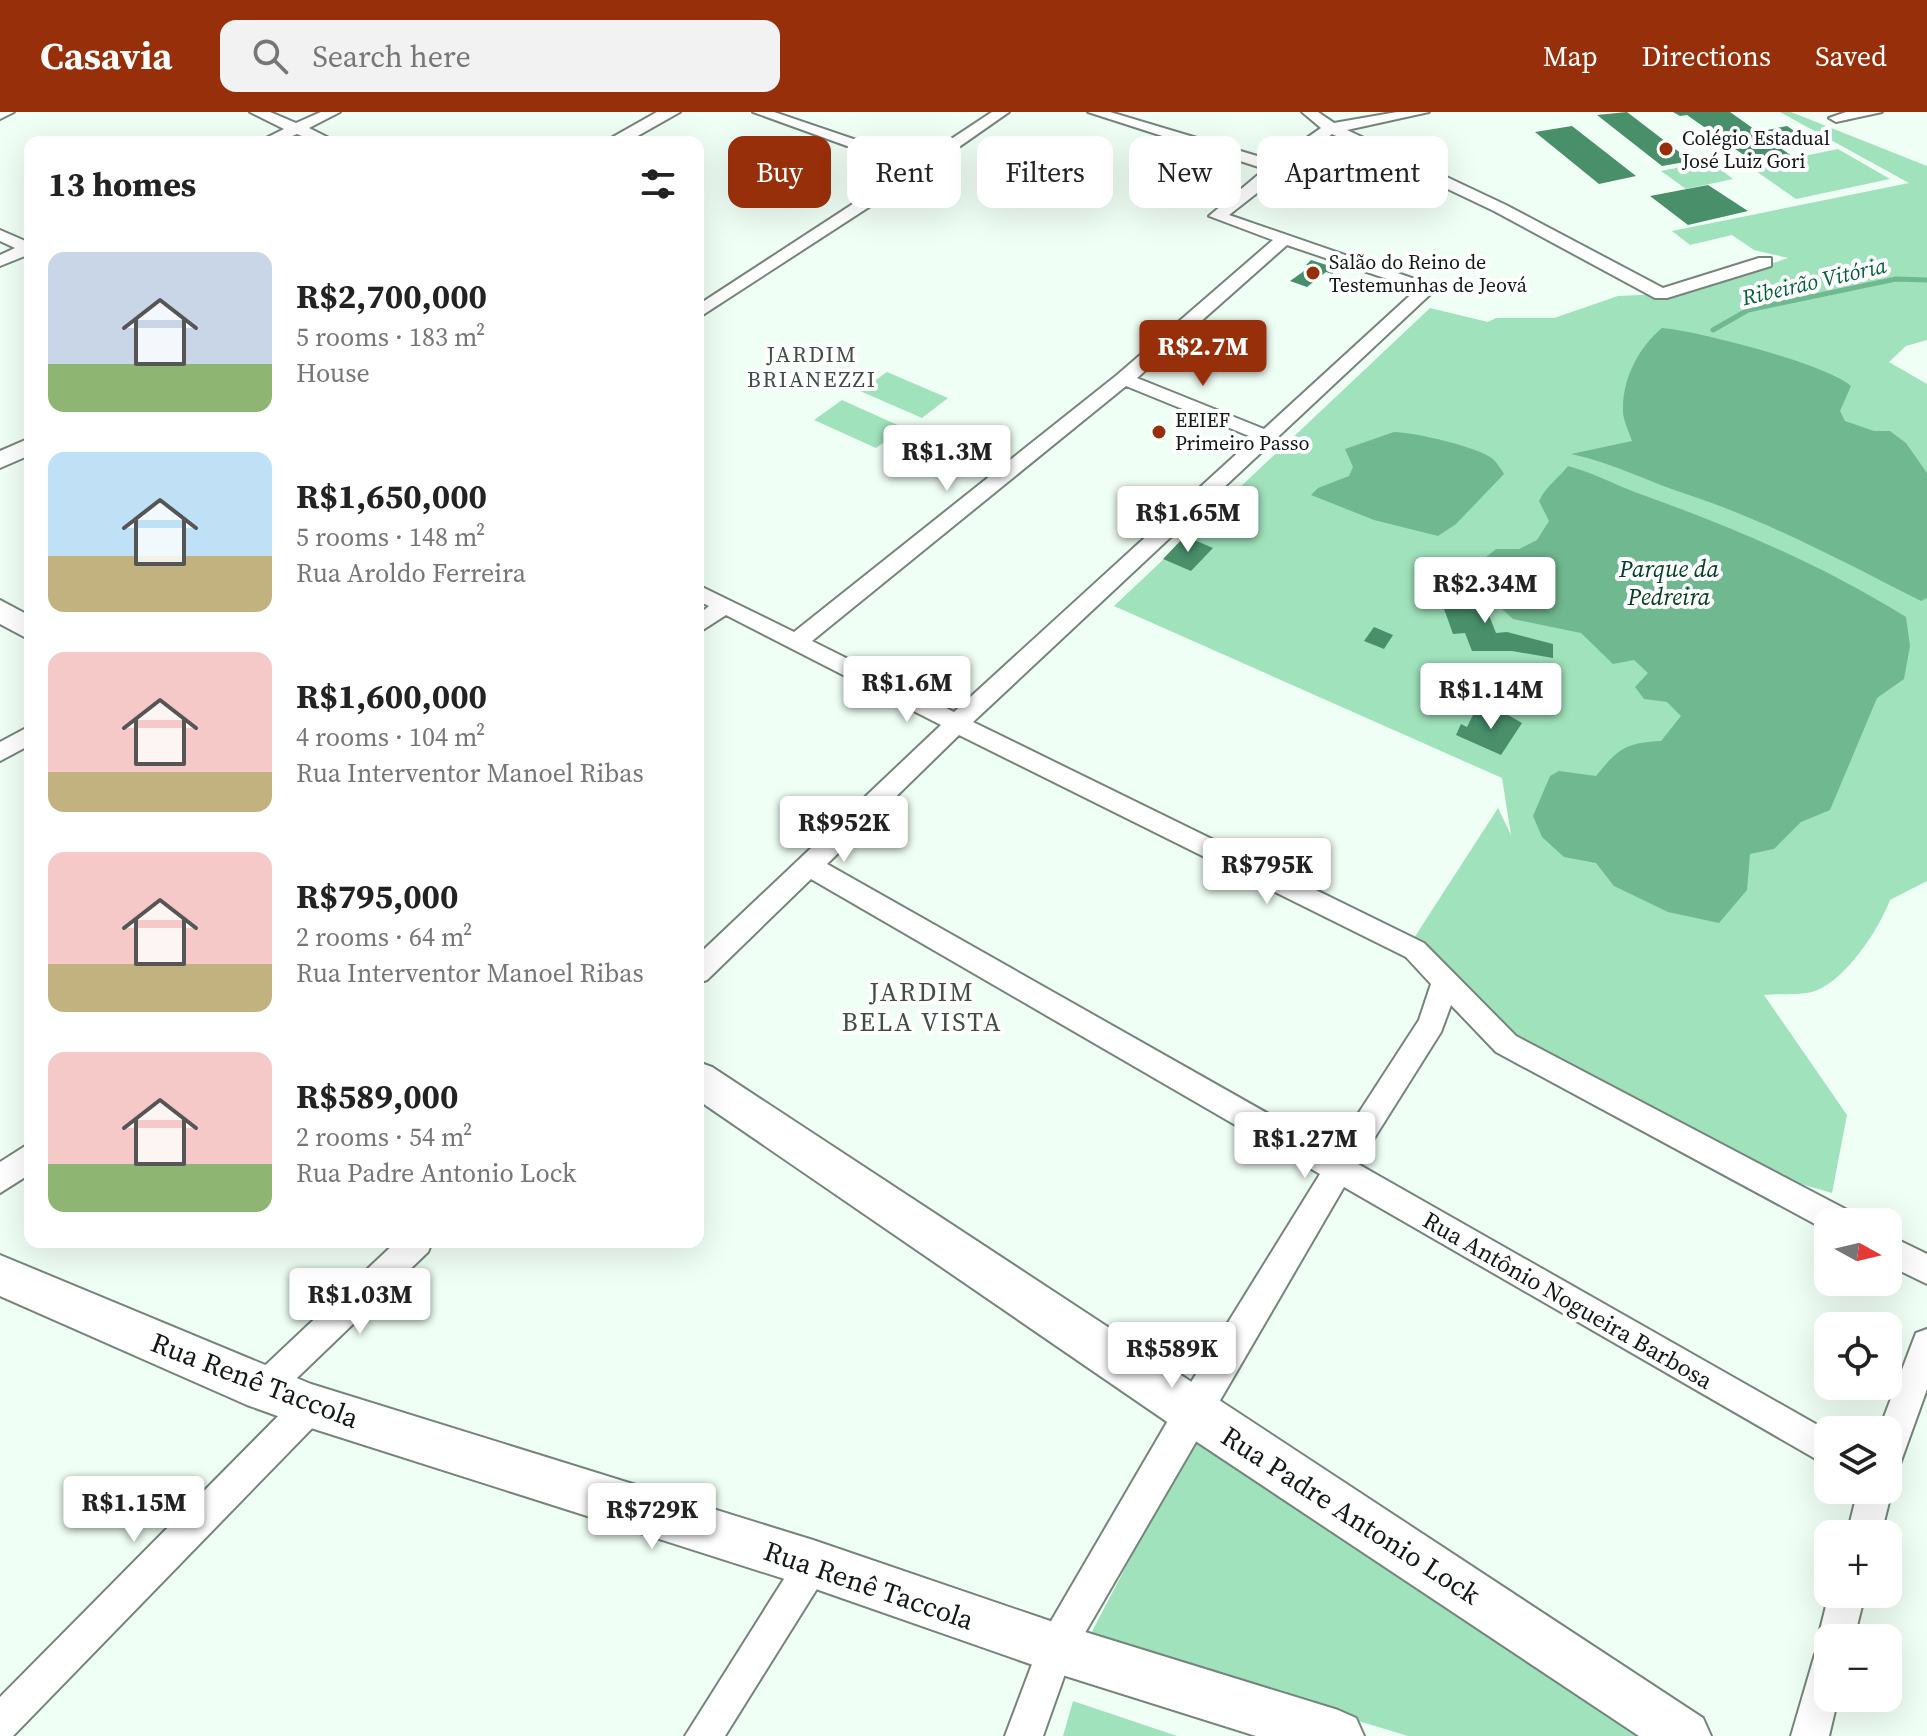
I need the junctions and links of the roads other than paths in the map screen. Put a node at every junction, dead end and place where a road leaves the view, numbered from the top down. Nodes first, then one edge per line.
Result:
1 (7, 112) edge
2 (257, 112) edge
3 (333, 112) edge
4 (671, 112) edge
5 (760, 112) edge
6 (1002, 112) edge
7 (1095, 112) edge
8 (1309, 112) edge
9 (1422, 112) edge
10 (1875, 112) edge
11 (0, 115) edge
12 (1836, 118) dead end
13 (296, 128) junction
14 (1331, 128) junction
15 (279, 136) edge
16 (315, 136) edge
17 (625, 136) edge
18 (1320, 136) edge
19 (961, 140) edge
20 (847, 142) edge
21 (1257, 161) edge
22 (1257, 183) edge
23 (859, 208) edge
24 (0, 235) edge
25 (1284, 239) junction
26 (24, 245) edge
27 (24, 251) edge
28 (0, 261) edge
29 (1765, 262) dead end
30 (704, 294) edge
31 (719, 300) junction
32 (704, 309) edge
33 (1124, 379) junction
34 (1267, 437) junction
35 (24, 448) edge
36 (0, 461) edge
37 (704, 595) edge
38 (725, 605) junction
39 (0, 610) edge
40 (704, 621) edge
41 (24, 626) edge
42 (797, 641) junction
43 (957, 723) junction
44 (24, 738) edge
45 (0, 753) edge
46 (808, 865) junction
47 (704, 966) edge
48 (1445, 982) junction
49 (704, 1083) edge
50 (24, 1161) edge
51 (1340, 1169) junction
52 (0, 1180) edge
53 (1815, 1208) edge
54 (411, 1248) edge
55 (1902, 1257) edge
56 (1927, 1270) edge
57 (0, 1275) edge
58 (1927, 1344) edge
59 (263, 1389) junction
60 (311, 1406) junction
61 (1192, 1412) junction
62 (1901, 1416) edge
63 (1814, 1441) edge
64 (813, 1564) junction
65 (1056, 1648) junction
66 (1816, 1712) edge
67 (0, 1723) edge
68 (704, 1736) edge
69 (1024, 1736) edge
70 (1338, 1736) edge
71 (1685, 1736) edge
72 (1810, 1736) edge

1 - 11 street
2 - 13 street
3 - 13 street
4 - 17 street
5 - 20 street
6 - 19 street
7 - 21 street
8 - 14 street
9 - 14 street
10 - 12 street
13 - 15 street
13 - 16 street
14 - 18 street
14 - 29 street
22 - 25 street
23 - 31 street
24 - 26 street
25 - 33 street
25 - 34 street
27 - 28 street
30 - 31 street
31 - 32 street
33 - 34 street
33 - 42 street
34 - 43 street
35 - 36 street
37 - 38 street
38 - 40 street
38 - 42 street
39 - 41 main road
42 - 43 street
43 - 46 street
43 - 48 street
44 - 45 street
46 - 47 street
46 - 51 street, Rua Antônio Nogueira Barbosa
48 - 51 street
48 - 53 street
49 - 61 main road, Rua Padre Antonio Lock
50 - 52 street
51 - 61 street
51 - 63 street, Rua Antônio Nogueira Barbosa
54 - 59 street
55 - 56 street
57 - 59 main road, Rua Renê Taccola
58 - 62 street
59 - 60 main road, Rua Renê Taccola
60 - 64 main road, Rua Renê Taccola
60 - 67 street
61 - 65 street
61 - 71 main road, Rua Padre Antonio Lock
64 - 65 main road, Rua Renê Taccola
64 - 68 street
65 - 69 street
65 - 70 main road, Rua Renê Taccola
66 - 72 street

